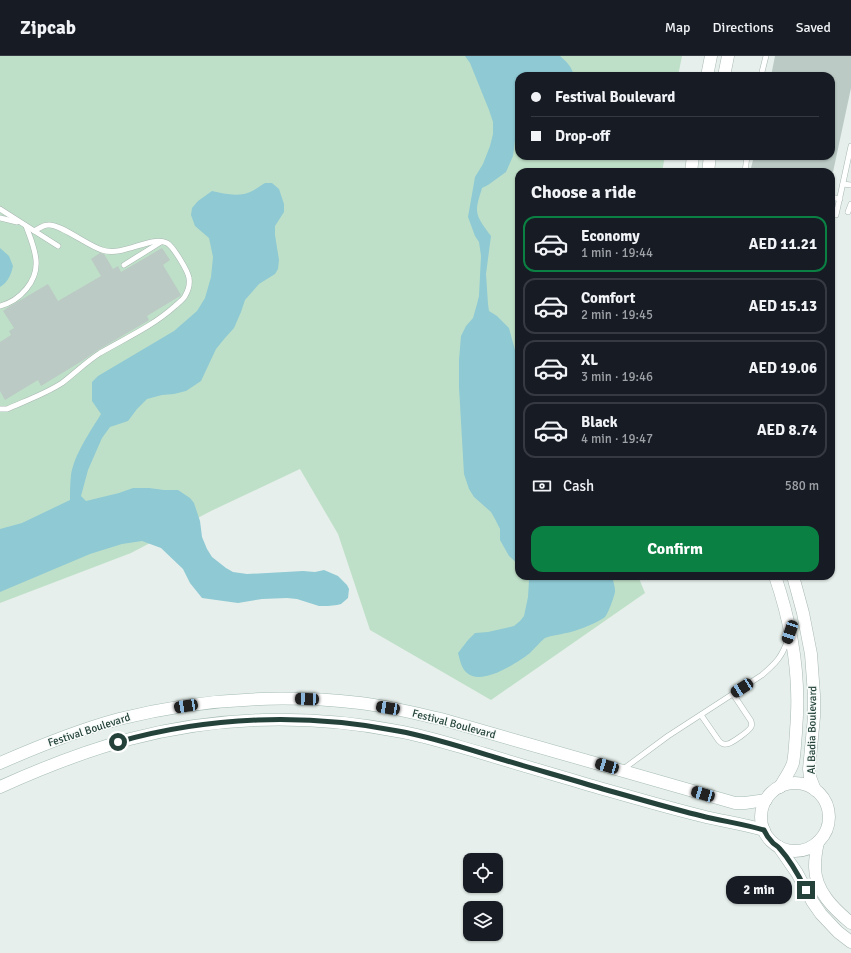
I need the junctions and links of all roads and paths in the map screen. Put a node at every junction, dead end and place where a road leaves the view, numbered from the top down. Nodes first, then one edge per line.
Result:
1 (711, 56) edge
2 (728, 56) edge
3 (766, 56) edge
4 (707, 72) edge
5 (725, 72) edge
6 (762, 72) edge
7 (851, 146) edge
8 (843, 184) junction
9 (851, 185) edge
10 (835, 198) edge
11 (840, 199) junction
12 (851, 204) edge
13 (0, 209) edge
14 (848, 212) dead end
15 (836, 215) dead end
16 (0, 218) edge
17 (20, 222) junction
18 (26, 226) junction
19 (34, 231) junction
20 (162, 241) junction
21 (58, 246) dead end
22 (124, 265) dead end
23 (0, 306) edge
24 (0, 409) edge
25 (776, 580) edge
26 (794, 580) edge
27 (790, 632) junction
28 (732, 694) junction
29 (701, 715) junction
30 (0, 763) edge
31 (622, 770) junction
32 (0, 787) edge
33 (780, 787) junction
34 (815, 790) junction
35 (766, 800) junction
36 (764, 830) junction
37 (818, 842) junction
38 (779, 848) junction
39 (851, 923) edge
40 (851, 942) edge

1 - 4 main road
2 - 5 main road
3 - 6 lane
7 - 8 lane
8 - 9 lane
8 - 11 lane
10 - 11 lane
11 - 15 lane
12 - 14 lane
13 - 17 lane
16 - 17 lane
17 - 18 lane
18 - 19 lane
18 - 23 lane
19 - 20 lane
19 - 21 lane
20 - 22 lane
20 - 24 lane
25 - 27 main road, Al Badia Boulevard
26 - 34 main road, Al Badia Boulevard
27 - 28 lane
27 - 33 main road, Al Badia Boulevard
28 - 29 lane
28 - 29 lane
29 - 31 lane
30 - 31 main road, Festival Boulevard
31 - 35 main road, Festival Boulevard
32 - 36 main road, Festival Boulevard
33 - 34 main road
33 - 35 main road
34 - 37 main road
35 - 36 main road
36 - 38 main road
37 - 38 main road
37 - 39 main road
38 - 40 main road

